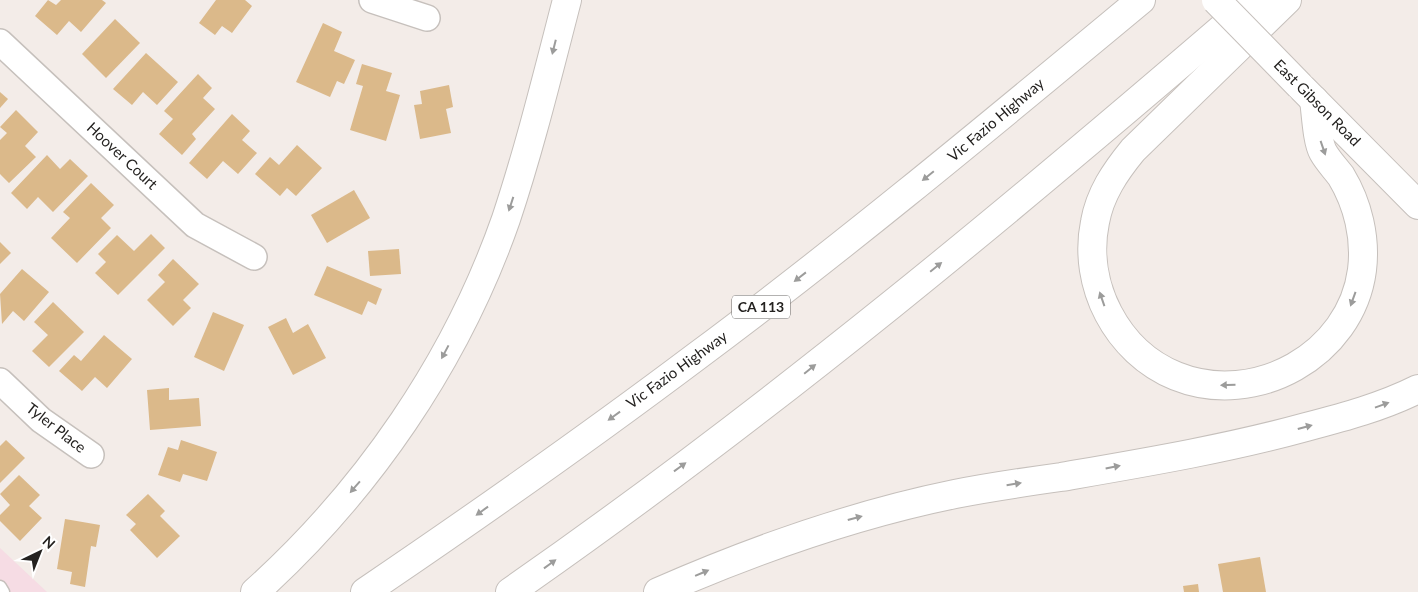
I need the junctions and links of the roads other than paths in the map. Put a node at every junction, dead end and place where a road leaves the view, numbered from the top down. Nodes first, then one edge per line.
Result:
1 (372, 0) edge
2 (566, 0) edge
3 (1117, 0) edge
4 (1140, 0) edge
5 (1216, 0) edge
6 (1255, 0) edge
7 (1287, 0) edge
8 (427, 18) dead end
9 (0, 42) edge
10 (1307, 93) junction
11 (1014, 105) junction
12 (1418, 205) edge
13 (254, 257) dead end
14 (0, 381) edge
15 (1418, 389) edge
16 (91, 455) dead end
17 (0, 587) edge
18 (3, 592) edge
19 (255, 592) edge
20 (365, 592) edge
21 (510, 592) edge
22 (658, 592) edge

1 - 8 street
2 -> 19 main road
3 - 11 main road
4 - 11 main road, Vic Fazio Highway / CA 113
5 - 10 main road, East Gibson Road, bridge
21 -> 6 main road
10 -> 7 main road
9 - 13 street, Hoover Court
10 - 12 main road, East Gibson Road
11 -> 20 main road, Vic Fazio Highway / CA 113
14 - 16 street, Tyler Place
22 -> 15 main road
17 - 18 lane

